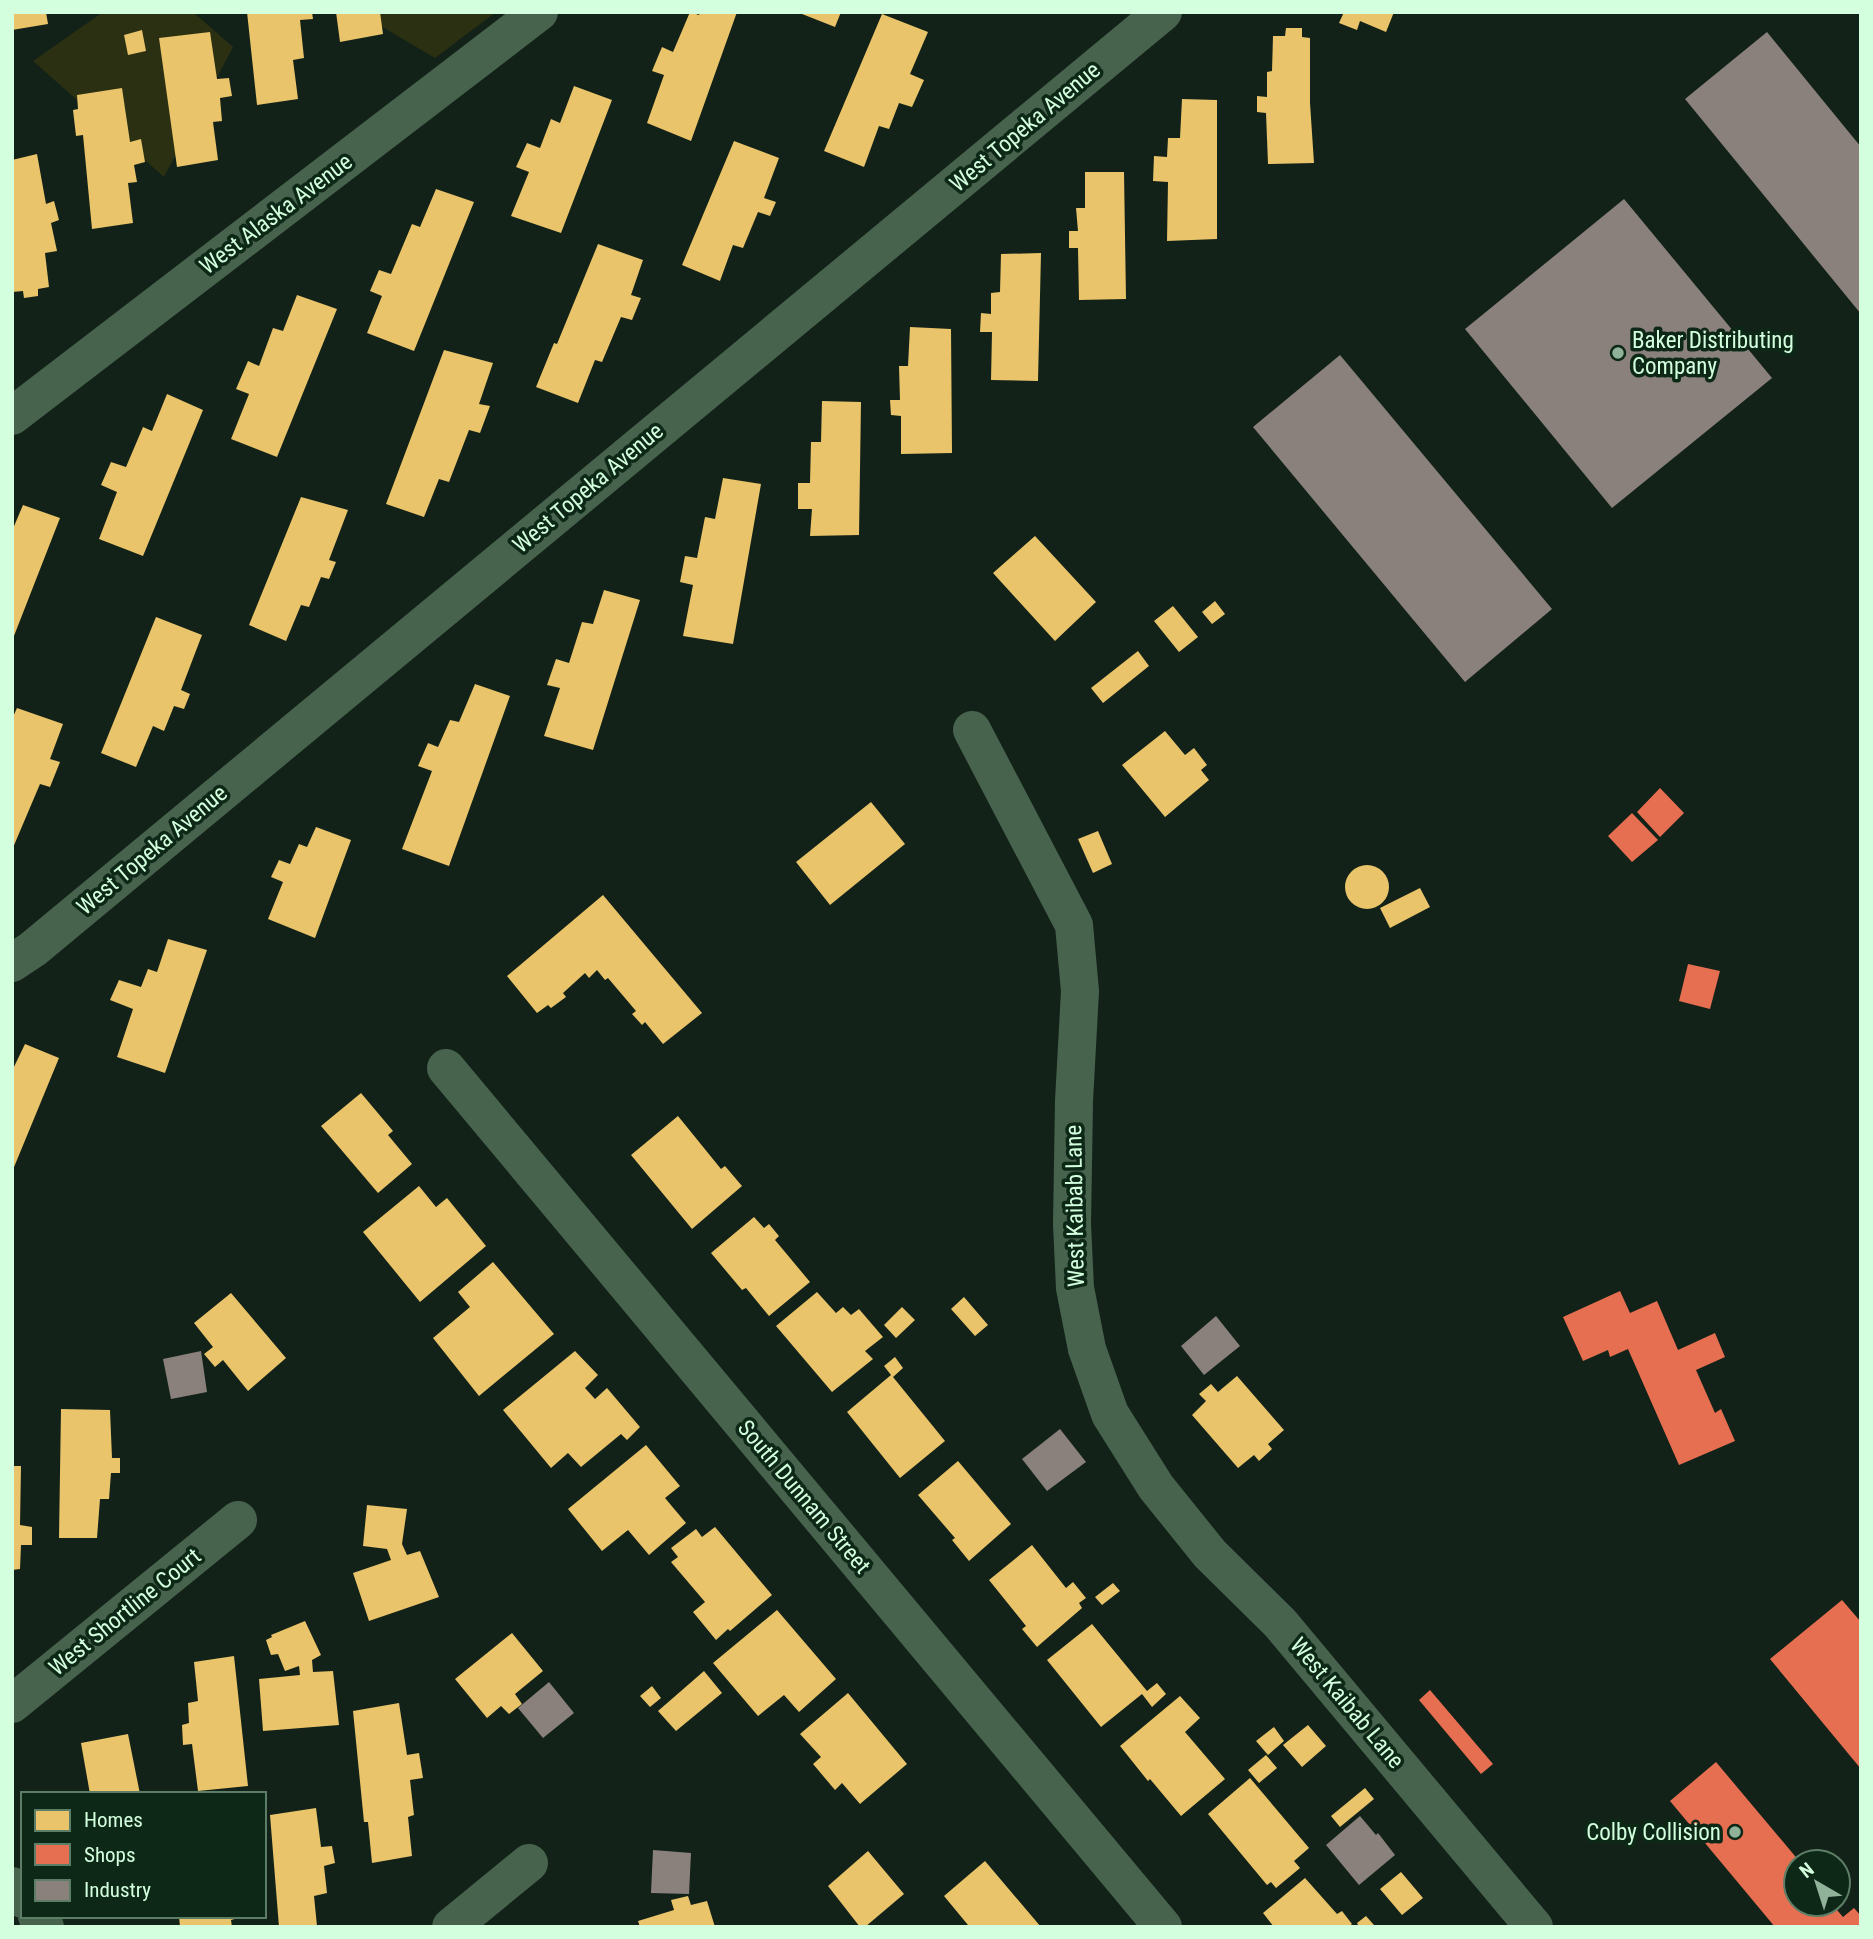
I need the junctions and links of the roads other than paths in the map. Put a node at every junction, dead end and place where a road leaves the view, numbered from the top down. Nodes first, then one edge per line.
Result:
1 (539, 12) edge
2 (1163, 12) edge
3 (12, 416) edge
4 (972, 730) dead end
5 (12, 962) edge
6 (446, 1068) dead end
7 (238, 1520) dead end
8 (12, 1704) edge
9 (529, 1863) dead end
10 (451, 1927) edge
11 (1163, 1927) edge
12 (1534, 1927) edge

1 - 3 street, West Alaska Avenue
2 - 5 street, West Topeka Avenue
4 - 12 street, West Kaibab Lane
6 - 11 street, South Dunnam Street
7 - 8 street, West Shortline Court
9 - 10 street

